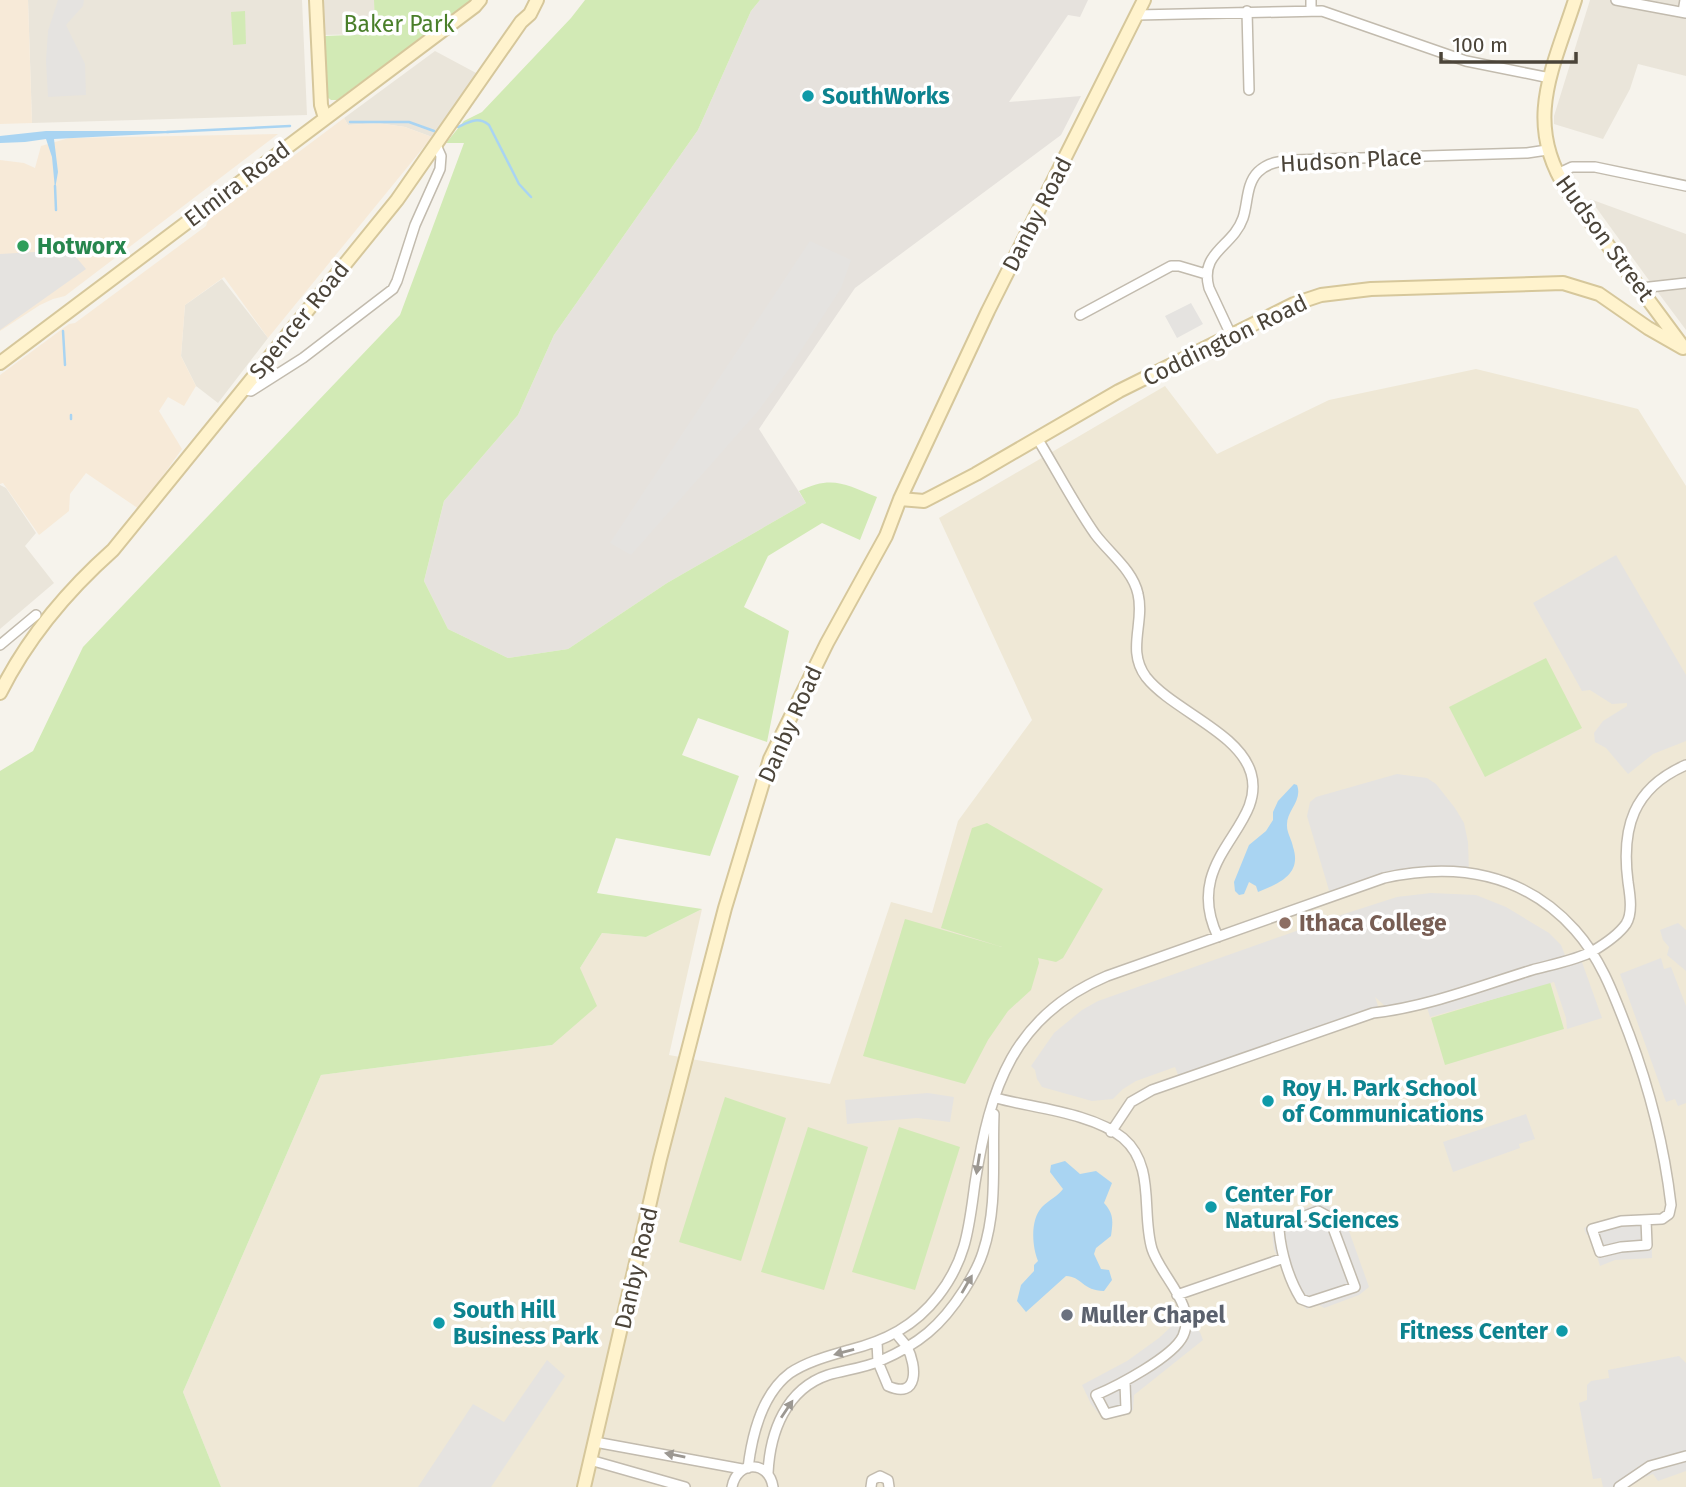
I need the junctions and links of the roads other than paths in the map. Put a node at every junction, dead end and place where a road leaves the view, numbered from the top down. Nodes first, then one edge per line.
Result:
1 (316, 0) edge
2 (490, 0) edge
3 (527, 0) edge
4 (537, 0) edge
5 (1144, 0) edge
6 (1311, 0) edge
7 (1575, 0) edge
8 (1616, 0) edge
9 (1685, 0) edge
10 (477, 3) edge
11 (1247, 11) junction
12 (1311, 11) junction
13 (1684, 13) edge
14 (1136, 15) junction
15 (521, 22) junction
16 (1550, 78) junction
17 (1249, 90) dead end
18 (325, 118) junction
19 (436, 145) junction
20 (1547, 149) junction
21 (1557, 174) junction
22 (1686, 186) edge
23 (1206, 274) junction
24 (1686, 283) edge
25 (1641, 288) junction
26 (1080, 315) dead end
27 (1231, 335) junction
28 (1685, 350) edge
29 (0, 363) edge
30 (242, 389) junction
31 (1037, 438) junction
32 (900, 499) junction
33 (36, 615) dead end
34 (0, 645) edge
35 (0, 693) edge
36 (1686, 765) edge
37 (1218, 937) junction
38 (1591, 953) junction
39 (996, 1098) junction
40 (1111, 1132) junction
41 (1646, 1220) junction
42 (1284, 1258) junction
43 (1177, 1295) junction
44 (896, 1333) junction
45 (877, 1342) junction
46 (907, 1348) junction
47 (878, 1362) junction
48 (1125, 1383) dead end
49 (595, 1442) junction
50 (1686, 1456) edge
51 (590, 1460) junction
52 (745, 1468) junction
53 (768, 1473) junction
54 (584, 1487) edge
55 (685, 1487) edge
56 (732, 1487) edge
57 (773, 1487) edge
58 (871, 1487) edge
59 (889, 1487) edge
60 (1619, 1487) edge

1 - 18 street
2 - 10 street, Elmira Road
3 - 15 street, Spencer Road
4 - 15 street, Spencer Road
5 - 14 street, Danby Road
6 - 12 street
7 - 16 street, Hudson Street
8 - 13 street
9 - 13 street
10 - 18 street, Elmira Road
11 - 12 street
11 - 14 street
11 - 17 street
12 - 16 street
14 - 32 street, Danby Road
15 - 19 street, Spencer Road
16 - 20 street, Hudson Street
18 - 29 street, Elmira Road
19 - 30 street, Spencer Road
19 - 30 street
20 - 21 street, Hudson Street
20 - 23 street, Hudson Place
21 - 22 street
21 - 25 street, Hudson Street
23 - 26 street
23 - 27 street
24 - 25 street
25 - 28 street, Hudson Street
27 - 28 street, Coddington Road
27 - 31 street, Coddington Road
30 - 35 street, Spencer Road
31 - 32 street, Coddington Road
31 - 37 street
32 - 49 street, Danby Road
33 - 34 street
36 - 38 street
37 - 38 street
37 - 39 street
38 - 40 street
38 - 41 street
39 - 40 street
39 -> 44 street
46 -> 39 street
40 - 43 street
41 - 41 street
42 - 42 street
42 - 43 street
43 - 48 street
44 - 45 street
44 - 46 street
45 - 47 street
45 -> 52 street
46 - 47 street
46 - 47 street
53 -> 47 street
49 - 51 street, Danby Road
52 -> 49 street
50 - 60 street
51 - 54 street, Danby Road
51 - 55 street
52 - 53 street
52 - 56 street
53 - 57 street
58 - 59 street

